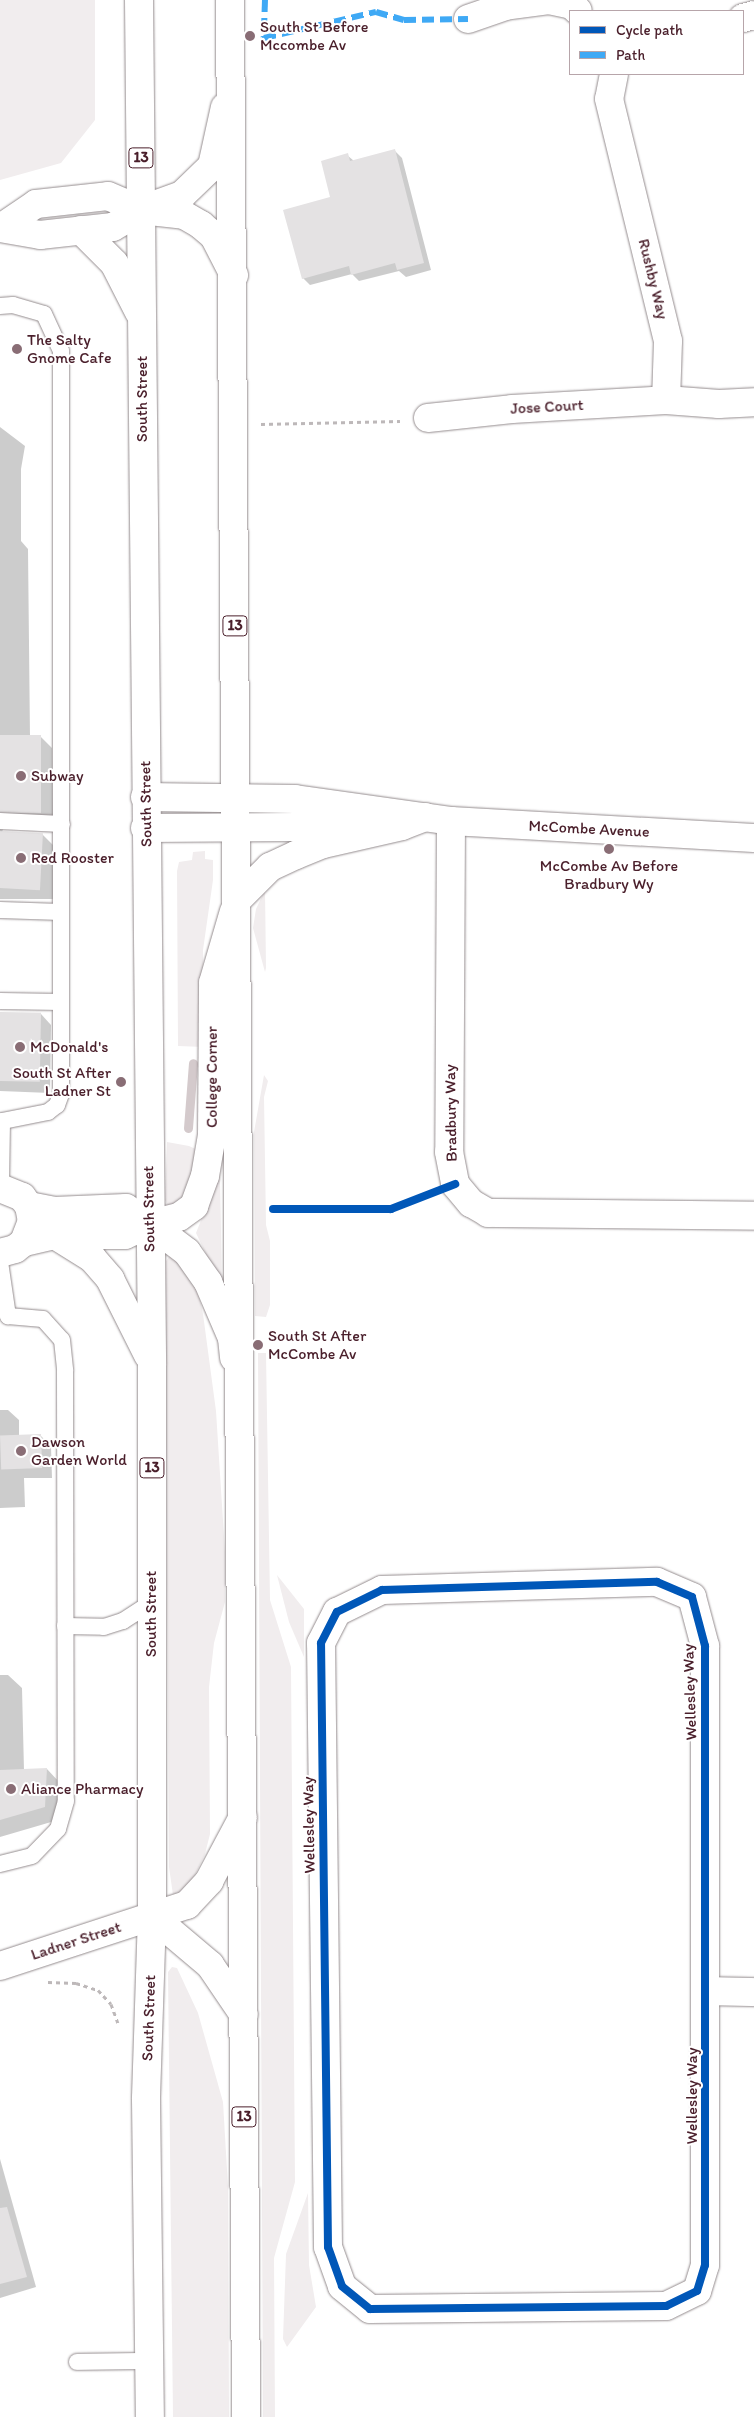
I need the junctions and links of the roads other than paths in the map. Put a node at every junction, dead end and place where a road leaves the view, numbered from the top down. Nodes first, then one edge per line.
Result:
1 (139, 0) edge
2 (230, 0) edge
3 (577, 10) edge
4 (468, 19) dead end
5 (614, 75) edge
6 (231, 82) junction
7 (141, 210) junction
8 (1, 228) edge
9 (81, 230) junction
10 (234, 274) junction
11 (0, 306) edge
12 (141, 316) junction
13 (666, 400) junction
14 (754, 402) edge
15 (428, 418) road end
16 (145, 797) junction
17 (236, 797) junction
18 (438, 819) junction
19 (0, 821) edge
20 (62, 824) junction
21 (145, 828) junction
22 (235, 828) junction
23 (754, 838) edge
24 (237, 900) junction
25 (0, 910) edge
26 (61, 912) junction
27 (0, 1000) edge
28 (61, 1002) junction
29 (1, 1121) edge
30 (1, 1187) edge
31 (29, 1206) junction
32 (754, 1216) edge
33 (150, 1224) junction
34 (55, 1235) junction
35 (12, 1248) edge
36 (0, 1262) edge
37 (152, 1365) junction
38 (241, 1420) junction
39 (151, 1603) junction
40 (65, 1626) junction
41 (243, 1817) junction
42 (0, 1864) edge
43 (152, 1916) junction
44 (0, 1966) edge
45 (706, 1991) junction
46 (754, 1992) edge
47 (244, 2015) junction
48 (150, 2361) junction
49 (77, 2362) dead end
50 (150, 2417) edge
51 (246, 2417) edge

1 - 7 main road, South Street / 13
2 - 6 main road, 13
3 - 4 main road
5 - 13 main road, Rushby Way
6 - 7 main road
6 - 10 main road, 13
7 - 8 main road
7 - 9 main road
7 - 10 main road
7 - 12 main road, South Street / 13
8 - 9 main road
9 - 12 main road
10 - 17 main road, 13
11 - 20 lane
12 - 16 main road, South Street / 13
13 - 14 main road
13 - 15 main road, Jose Court
16 - 17 main road, McCombe Avenue
16 - 21 main road, South Street / 13
17 - 18 main road, McCombe Avenue
17 - 22 main road, 13
18 - 22 main road, McCombe Avenue
18 - 23 main road, McCombe Avenue
18 - 24 main road
18 - 32 main road, Bradbury Way
19 - 20 lane
20 - 26 lane
21 - 22 main road, McCombe Avenue
21 - 33 main road, South Street / 13
22 - 24 main road, 13
24 - 33 main road, College Corner
24 - 38 main road, 13
25 - 26 lane
26 - 28 lane
27 - 28 lane
28 - 29 lane
29 - 30 lane
30 - 31 main road
31 - 33 main road
31 - 35 main road
33 - 34 main road, College Corner
33 - 37 main road, South Street / 13
33 - 38 main road
34 - 35 main road, College Corner
34 - 37 main road
36 - 40 lane
37 - 39 main road, South Street / 13
38 - 41 main road, 13
39 - 40 lane
39 - 43 main road, South Street / 13
40 - 42 lane
41 - 43 main road, Ladner Street
41 - 47 main road, 13
43 - 44 main road, Ladner Street
43 - 47 main road
43 - 48 main road, South Street / 13
45 - 45 main road, Wellesley Way
45 - 46 main road
47 - 51 main road, 13
48 - 49 lane
48 - 50 main road, South Street / 13

